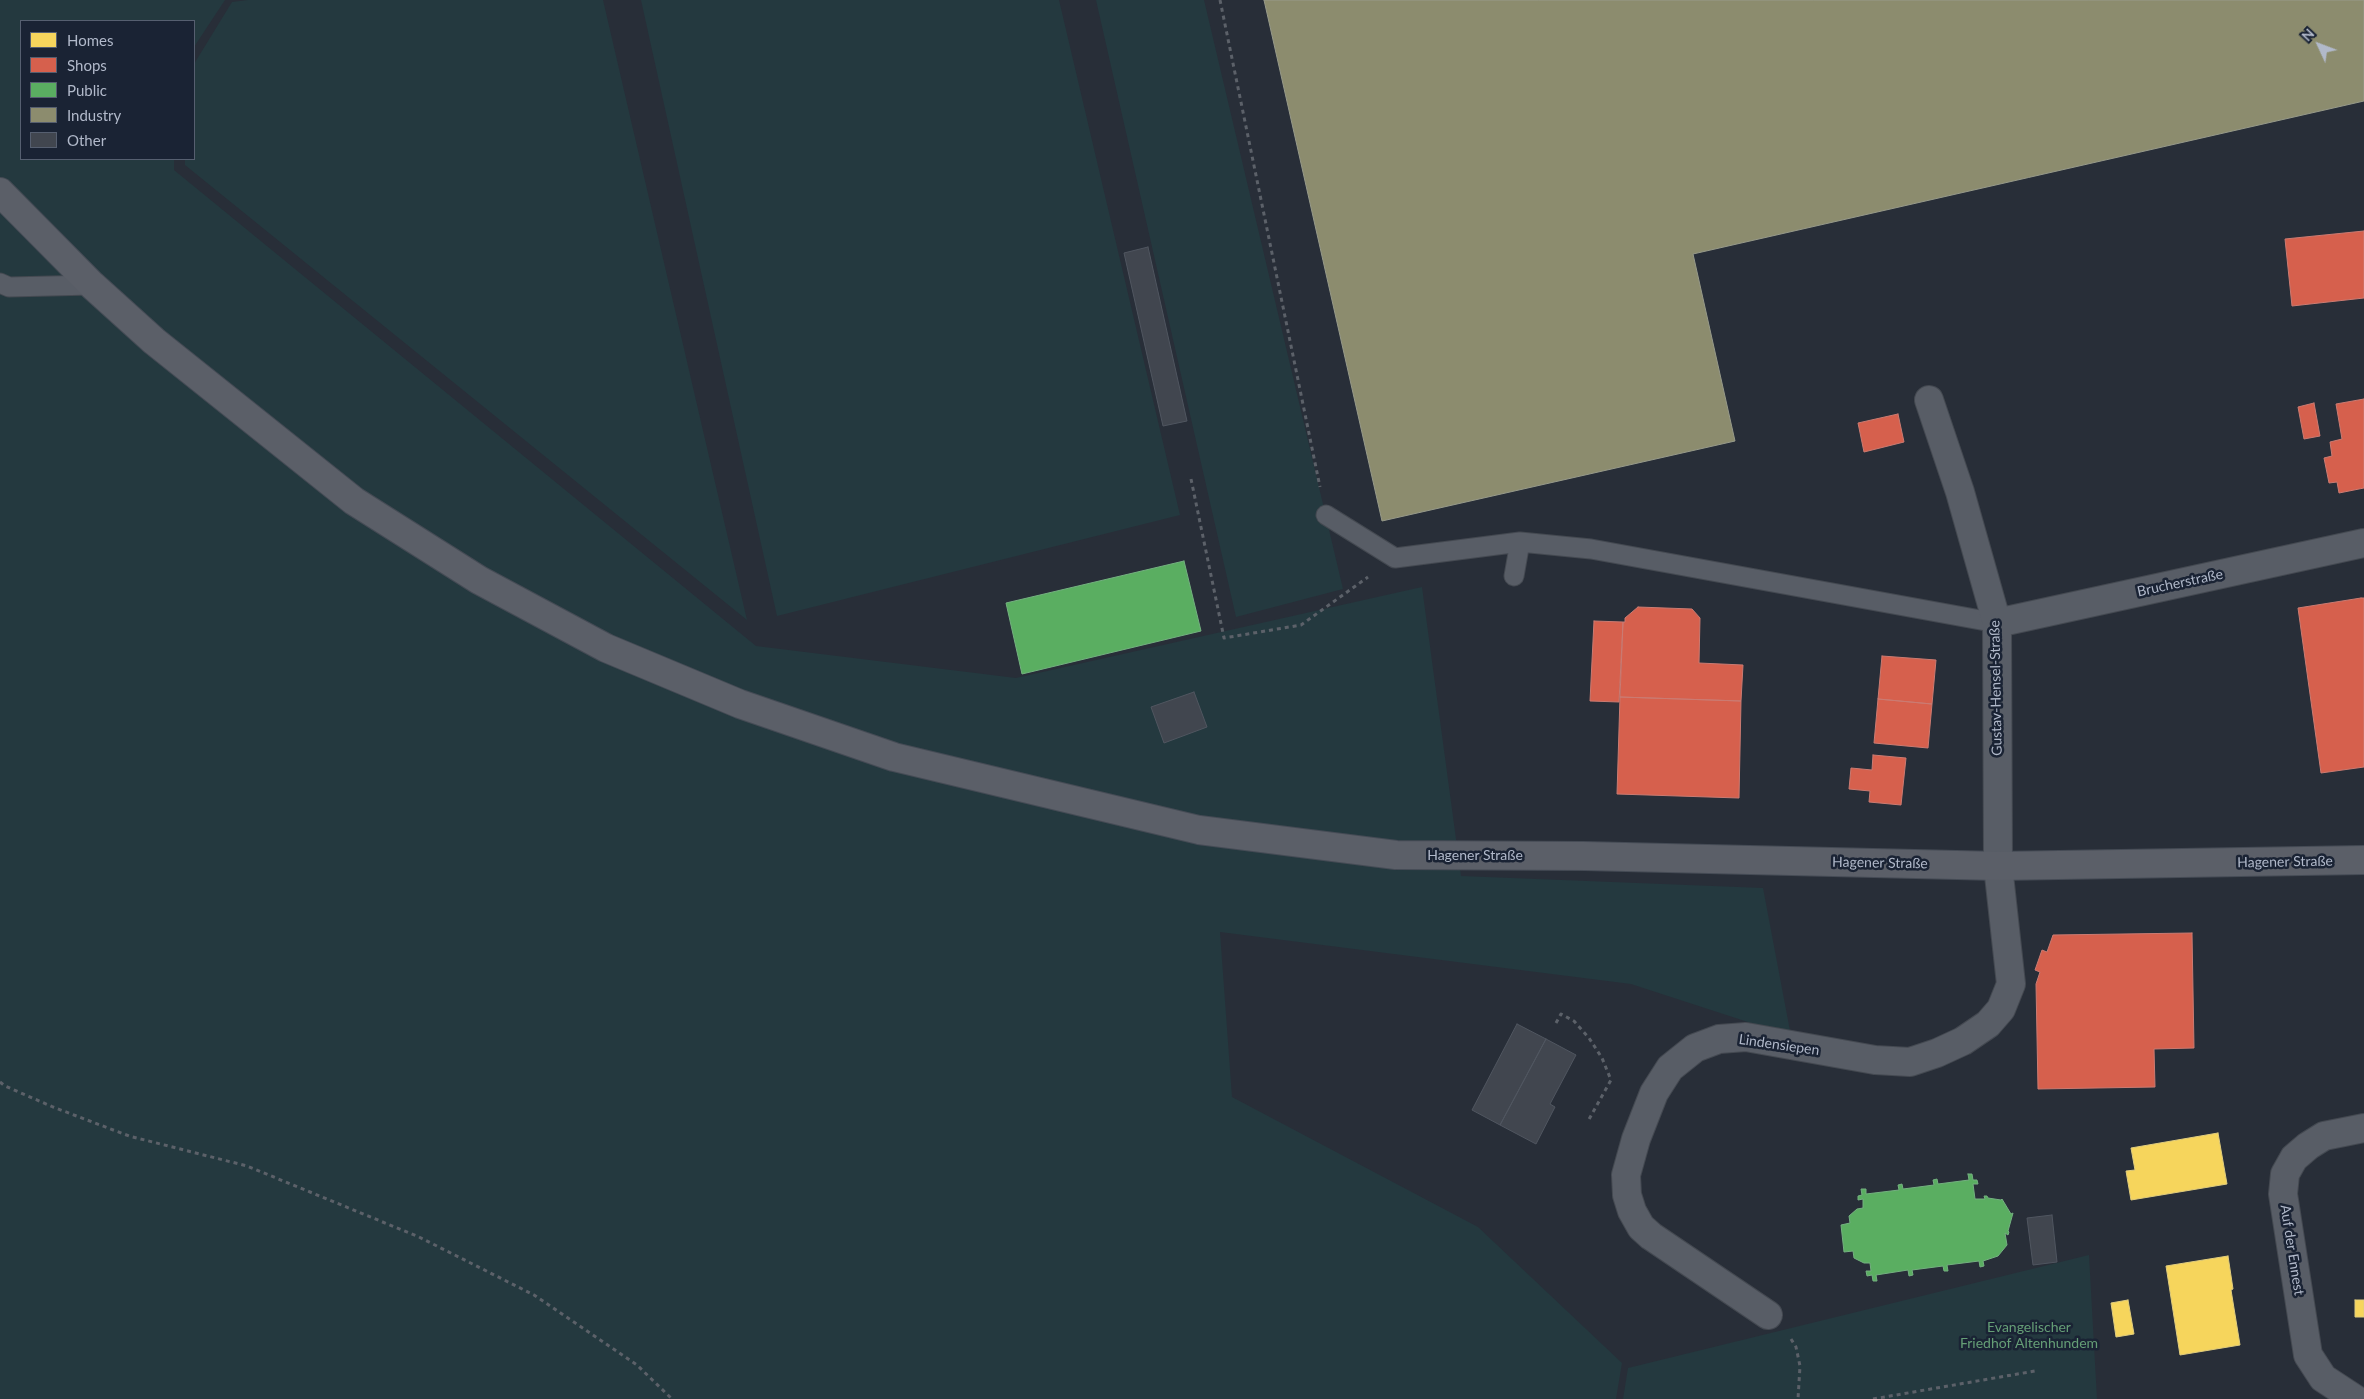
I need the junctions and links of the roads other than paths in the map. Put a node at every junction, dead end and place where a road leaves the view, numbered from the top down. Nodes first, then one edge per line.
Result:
1 (0, 192) edge
2 (0, 283) edge
3 (92, 285) junction
4 (1929, 400) dead end
5 (1326, 515) road end
6 (1520, 542) junction
7 (2364, 543) edge
8 (1514, 576) dead end
9 (1997, 623) junction
10 (2364, 860) edge
11 (1998, 866) junction
12 (2364, 1128) edge
13 (1768, 1315) road end
14 (2355, 1399) edge

1 - 3 main road, Hagener Straße
2 - 3 lane
3 - 11 main road, Hagener Straße
4 - 9 street, Gustav-Hensel-Straße
5 - 6 lane
6 - 8 lane
6 - 9 lane
7 - 9 street, Brucherstraße
9 - 11 street, Gustav-Hensel-Straße
10 - 11 main road, Hagener Straße
11 - 13 street, Lindensiepen
12 - 14 street, Auf der Ennest

